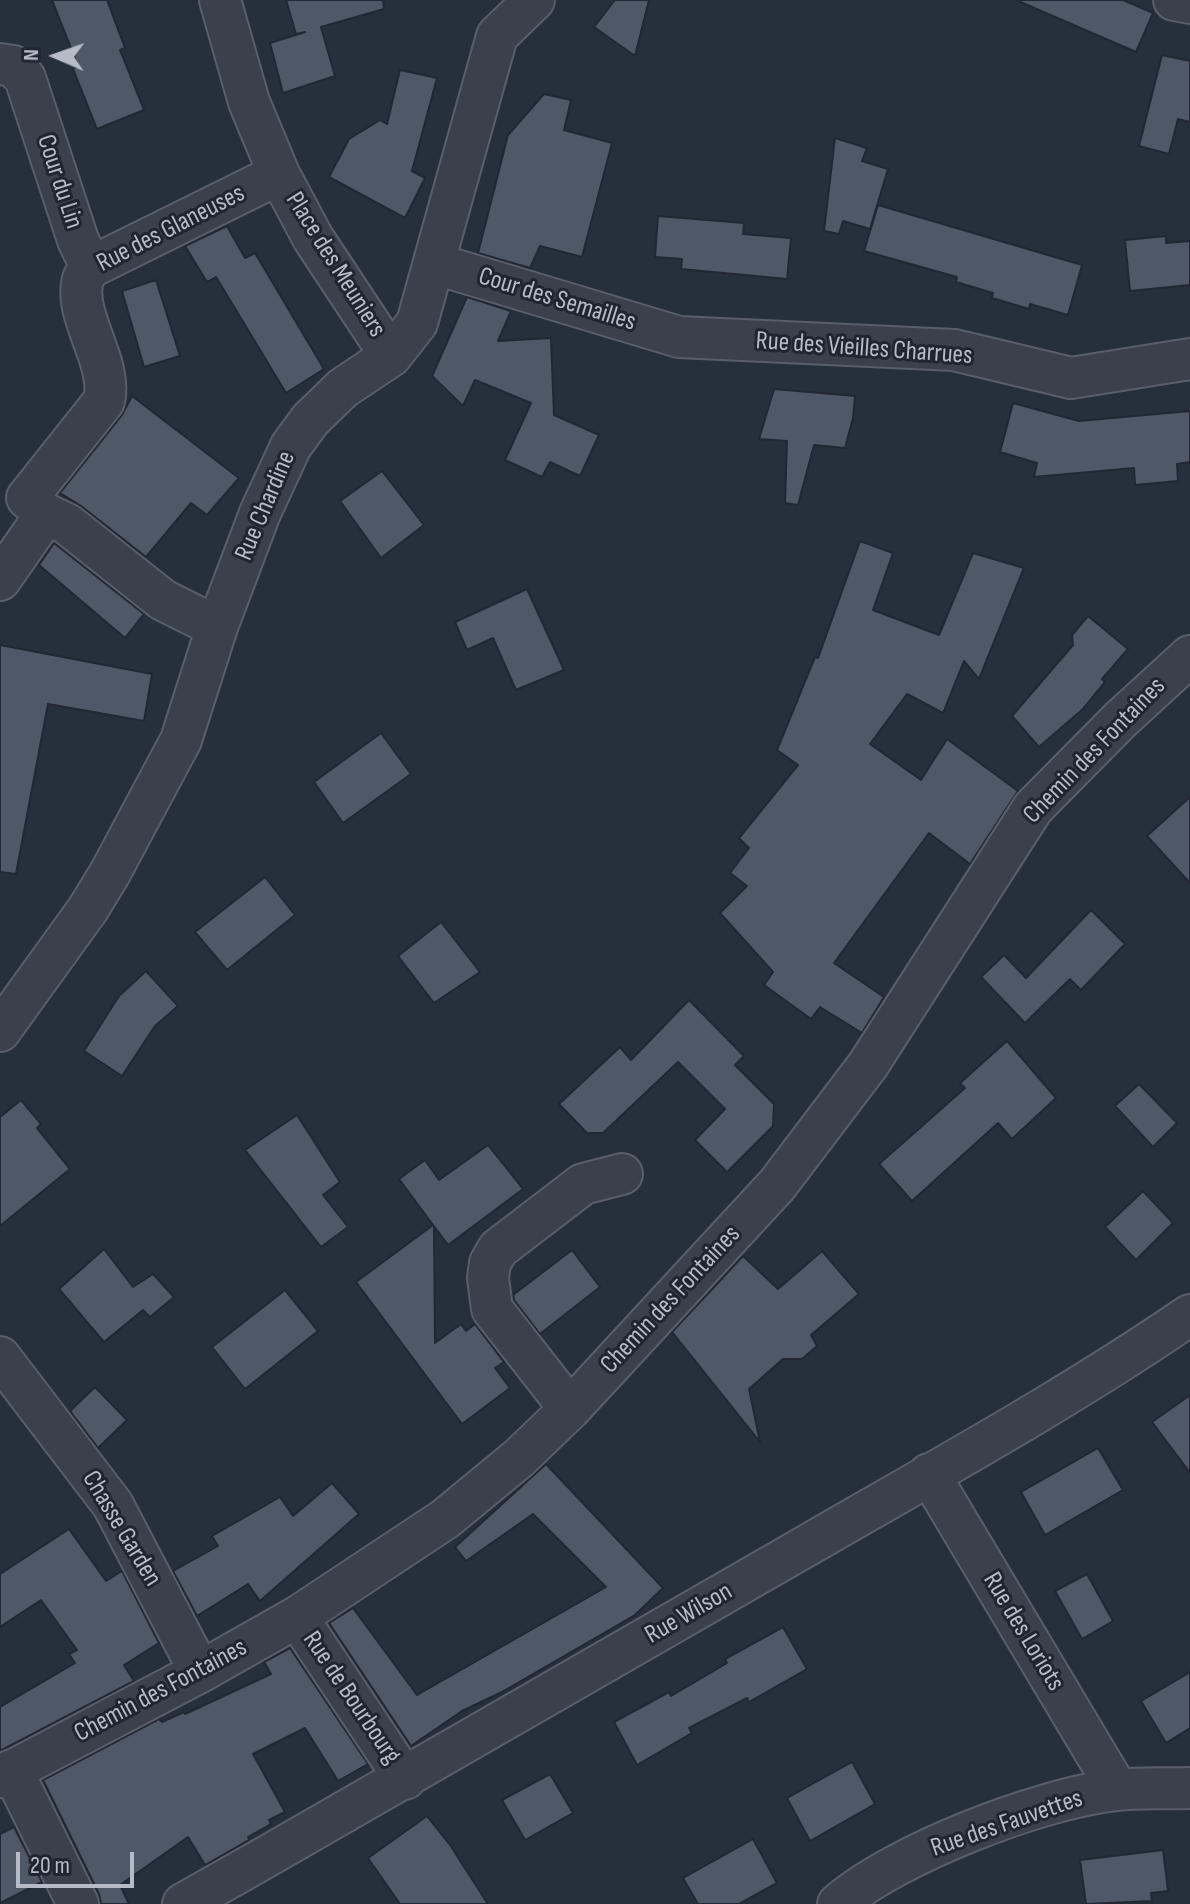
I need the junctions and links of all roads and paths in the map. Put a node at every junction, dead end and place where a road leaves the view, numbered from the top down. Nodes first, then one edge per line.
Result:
1 (220, 0) edge
2 (534, 0) edge
3 (1174, 0) edge
4 (1190, 3) edge
5 (0, 64) edge
6 (279, 174) junction
7 (436, 264) junction
8 (91, 267) junction
9 (679, 337) joint
10 (391, 356) junction
11 (1190, 359) edge
12 (46, 514) junction
13 (0, 580) edge
14 (217, 627) junction
15 (1190, 656) edge
16 (0, 1031) edge
17 (622, 1174) dead end
18 (1190, 1315) edge
19 (0, 1357) edge
20 (570, 1409) junction
21 (929, 1474) junction
22 (297, 1617) junction
23 (200, 1672) junction
24 (6, 1774) edge
25 (405, 1779) junction
26 (1190, 1788) edge
27 (1117, 1789) junction
28 (78, 1904) edge
29 (183, 1904) edge
30 (838, 1904) edge

1 - 6 street, Place des Meuniers
2 - 7 street, Rue Chardine
3 - 4 street
5 - 8 street, Cour du Lin
6 - 8 street, Rue des Glaneuses
6 - 10 street, Place des Meuniers
7 - 9 street, Cour des Semailles
7 - 10 street, Rue Chardine
8 - 12 street, Rue des Glaneuses
9 - 11 street, Rue des Vieilles Charrues
10 - 14 street, Rue Chardine
12 - 13 street
12 - 14 street
14 - 16 street, Rue Chardine
15 - 20 street, Chemin des Fontaines
17 - 20 street
18 - 21 street, Rue Wilson
19 - 23 street, Chasse Garden
20 - 22 street, Chemin des Fontaines
21 - 25 street, Rue Wilson
21 - 27 street, Rue des Loriots
22 - 23 street, Chemin des Fontaines
22 - 25 street, Rue de Bourbourg
23 - 24 street, Chemin des Fontaines
24 - 28 street
25 - 29 street, Rue Wilson
26 - 27 street, Rue des Fauvettes
27 - 30 street, Rue des Fauvettes

